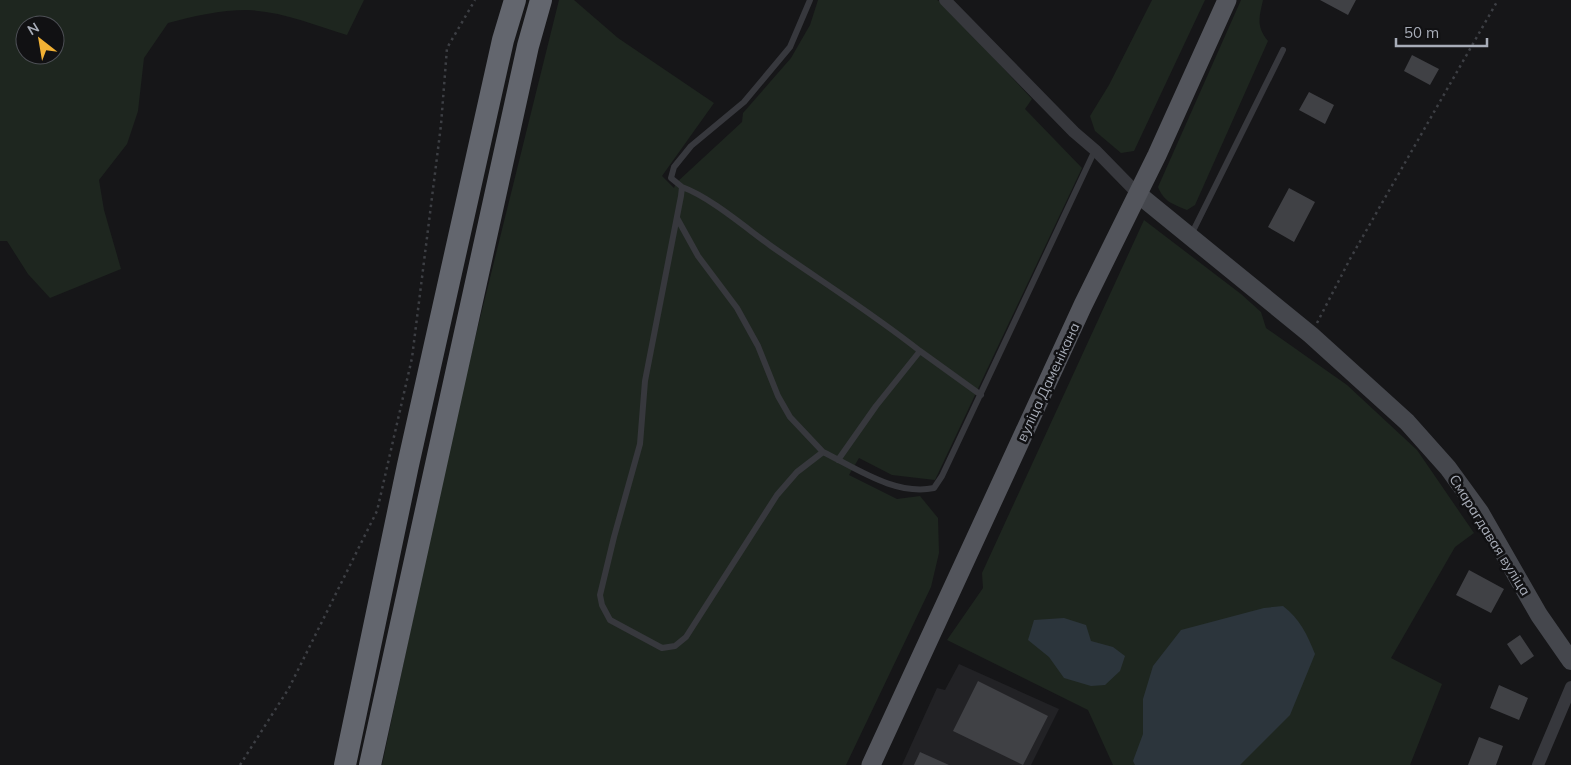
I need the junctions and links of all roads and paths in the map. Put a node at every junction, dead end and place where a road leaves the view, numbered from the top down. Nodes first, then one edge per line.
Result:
1 (475, 0) edge
2 (515, 0) edge
3 (541, 0) edge
4 (810, 0) edge
5 (945, 0) edge
6 (1227, 0) edge
7 (1498, 0) edge
8 (1284, 50) dead end
9 (1095, 150) junction
10 (682, 187) junction
11 (1138, 194) junction
12 (677, 218) junction
13 (1190, 236) junction
14 (1311, 335) junction
15 (920, 351) junction
16 (981, 395) junction
17 (823, 452) junction
18 (838, 460) junction
19 (1571, 661) edge
20 (1571, 687) edge
21 (240, 765) edge
22 (346, 765) edge
23 (370, 765) edge
24 (871, 765) edge
25 (1538, 765) edge

1 - 21 path
2 - 22 highway
3 - 23 highway
4 - 10 lane
5 - 9 street
6 - 11 main road, вуліца Даменікана
7 - 14 path
8 - 13 lane
9 - 11 street
9 - 16 lane
10 - 12 lane
10 - 15 lane
11 - 13 street, Смарагдавая вуліца
11 - 24 main road, вуліца Даменікана
12 - 17 lane
12 - 17 lane
13 - 14 street, Смарагдавая вуліца
14 - 19 street, Смарагдавая вуліца
15 - 16 lane
15 - 18 lane
16 - 18 lane
17 - 18 lane
20 - 25 street

